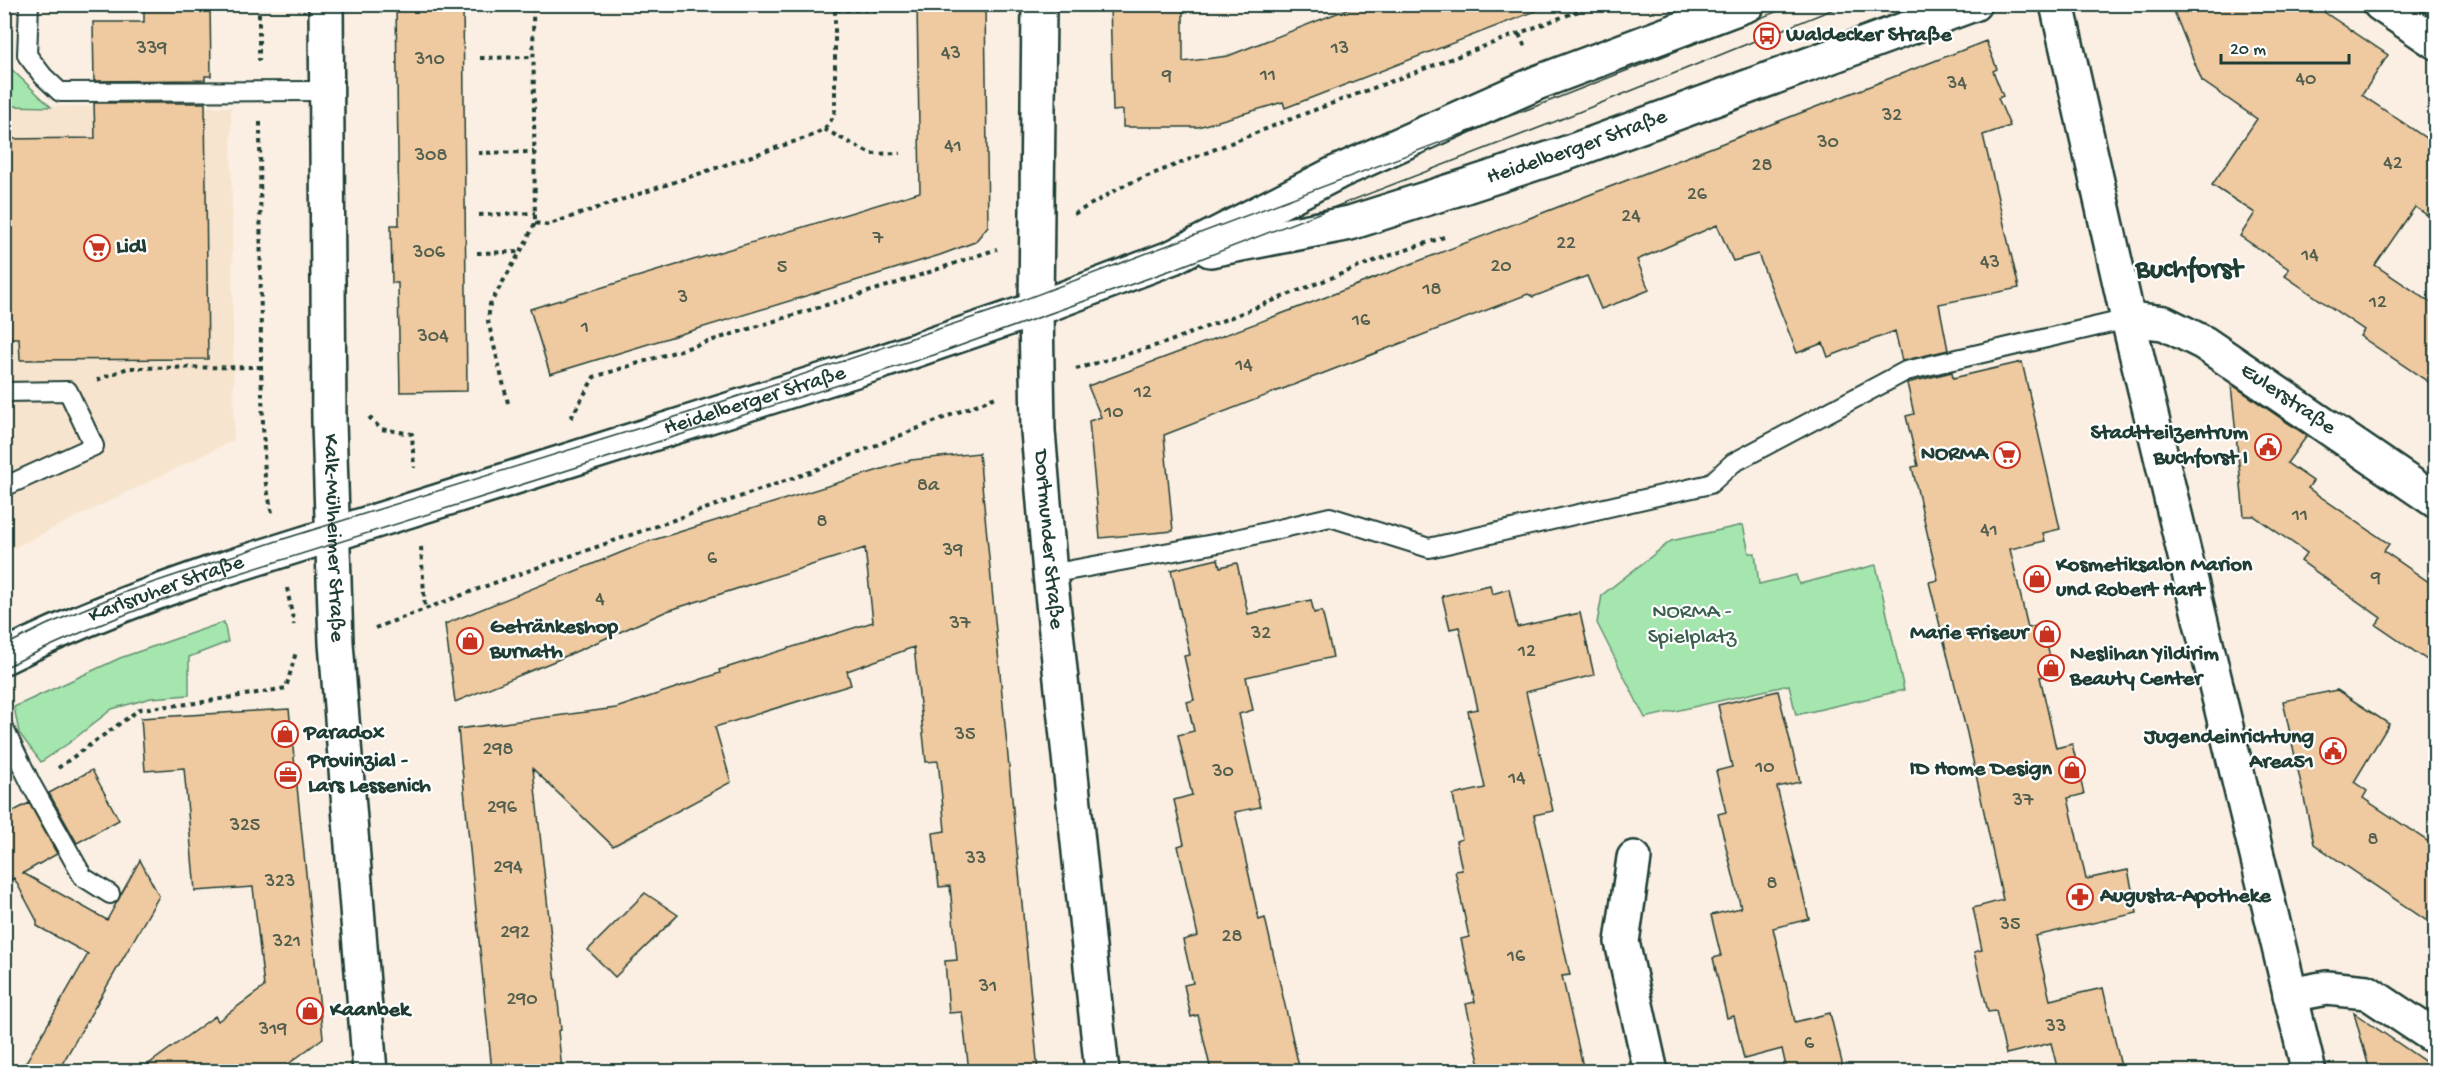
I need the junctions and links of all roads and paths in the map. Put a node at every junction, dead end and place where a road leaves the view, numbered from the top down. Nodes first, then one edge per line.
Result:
1 (28, 4) edge
2 (259, 4) edge
3 (326, 4) edge
4 (533, 4) edge
5 (835, 4) edge
6 (1038, 4) edge
7 (1597, 4) edge
8 (1748, 4) edge
9 (1974, 4) edge
10 (2057, 4) edge
11 (2380, 4) edge
12 (835, 10) junction
13 (889, 10) dead end
14 (2436, 42) edge
15 (534, 57) junction
16 (480, 58) dead end
17 (260, 90) junction
18 (326, 91) junction
19 (824, 129) junction
20 (534, 152) junction
21 (478, 153) dead end
22 (900, 153) dead end
23 (535, 213) junction
24 (479, 215) dead end
25 (535, 223) junction
26 (1037, 235) junction
27 (1450, 235) dead end
28 (520, 252) junction
29 (477, 253) dead end
30 (1173, 257) junction
31 (1036, 309) junction
32 (2128, 319) junction
33 (261, 366) junction
34 (594, 377) dead end
35 (1038, 381) junction
36 (68, 391) junction
37 (4, 392) edge
38 (508, 403) dead end
39 (367, 415) dead end
40 (4, 487) edge
41 (2436, 501) edge
42 (417, 508) junction
43 (333, 534) junction
44 (279, 551) junction
45 (1050, 574) junction
46 (425, 609) junction
47 (336, 643) junction
48 (298, 645) dead end
49 (4, 657) edge
50 (4, 729) edge
51 (32, 786) junction
52 (1634, 858) dead end
53 (110, 894) dead end
54 (2290, 995) junction
55 (2436, 1038) edge
56 (367, 1071) edge
57 (1102, 1071) edge
58 (1651, 1071) edge
59 (2309, 1071) edge

1 - 17 lane
2 - 17 path
3 - 18 street, Kalk-Mülheimer Straße
4 - 15 path
5 - 12 path
6 - 26 street, Dortmunder Straße
7 - 26 path
8 - 30 street, Heidelberger Straße
9 - 30 street, Heidelberger Straße
10 - 32 street
11 - 14 street
12 - 13 path
12 - 19 path
15 - 16 path
15 - 20 path
17 - 18 lane
17 - 33 path
18 - 43 street, Kalk-Mülheimer Straße
19 - 22 path
19 - 25 path
20 - 21 path
20 - 23 path
23 - 24 path
23 - 25 path
25 - 28 path
26 - 31 street, Dortmunder Straße
26 - 34 path
27 - 35 path
28 - 29 path
28 - 38 path
30 - 31 street, Heidelberger Straße
31 - 35 street, Dortmunder Straße
31 - 42 street, Heidelberger Straße
32 - 41 street, Eulerstraße
32 - 45 lane
32 - 54 street
33 - 36 path
33 - 44 path
35 - 45 street, Dortmunder Straße
35 - 46 path
36 - 37 lane
36 - 40 lane
39 - 42 path
42 - 43 street, Heidelberger Straße
42 - 46 path
43 - 44 street, Karlsruher Straße
43 - 47 street, Kalk-Mülheimer Straße
44 - 49 street, Karlsruher Straße
45 - 57 street, Dortmunder Straße
46 - 47 path
47 - 56 street, Kalk-Mülheimer Straße
48 - 51 path
50 - 51 lane
51 - 53 lane
52 - 58 street
54 - 55 street
54 - 59 street

